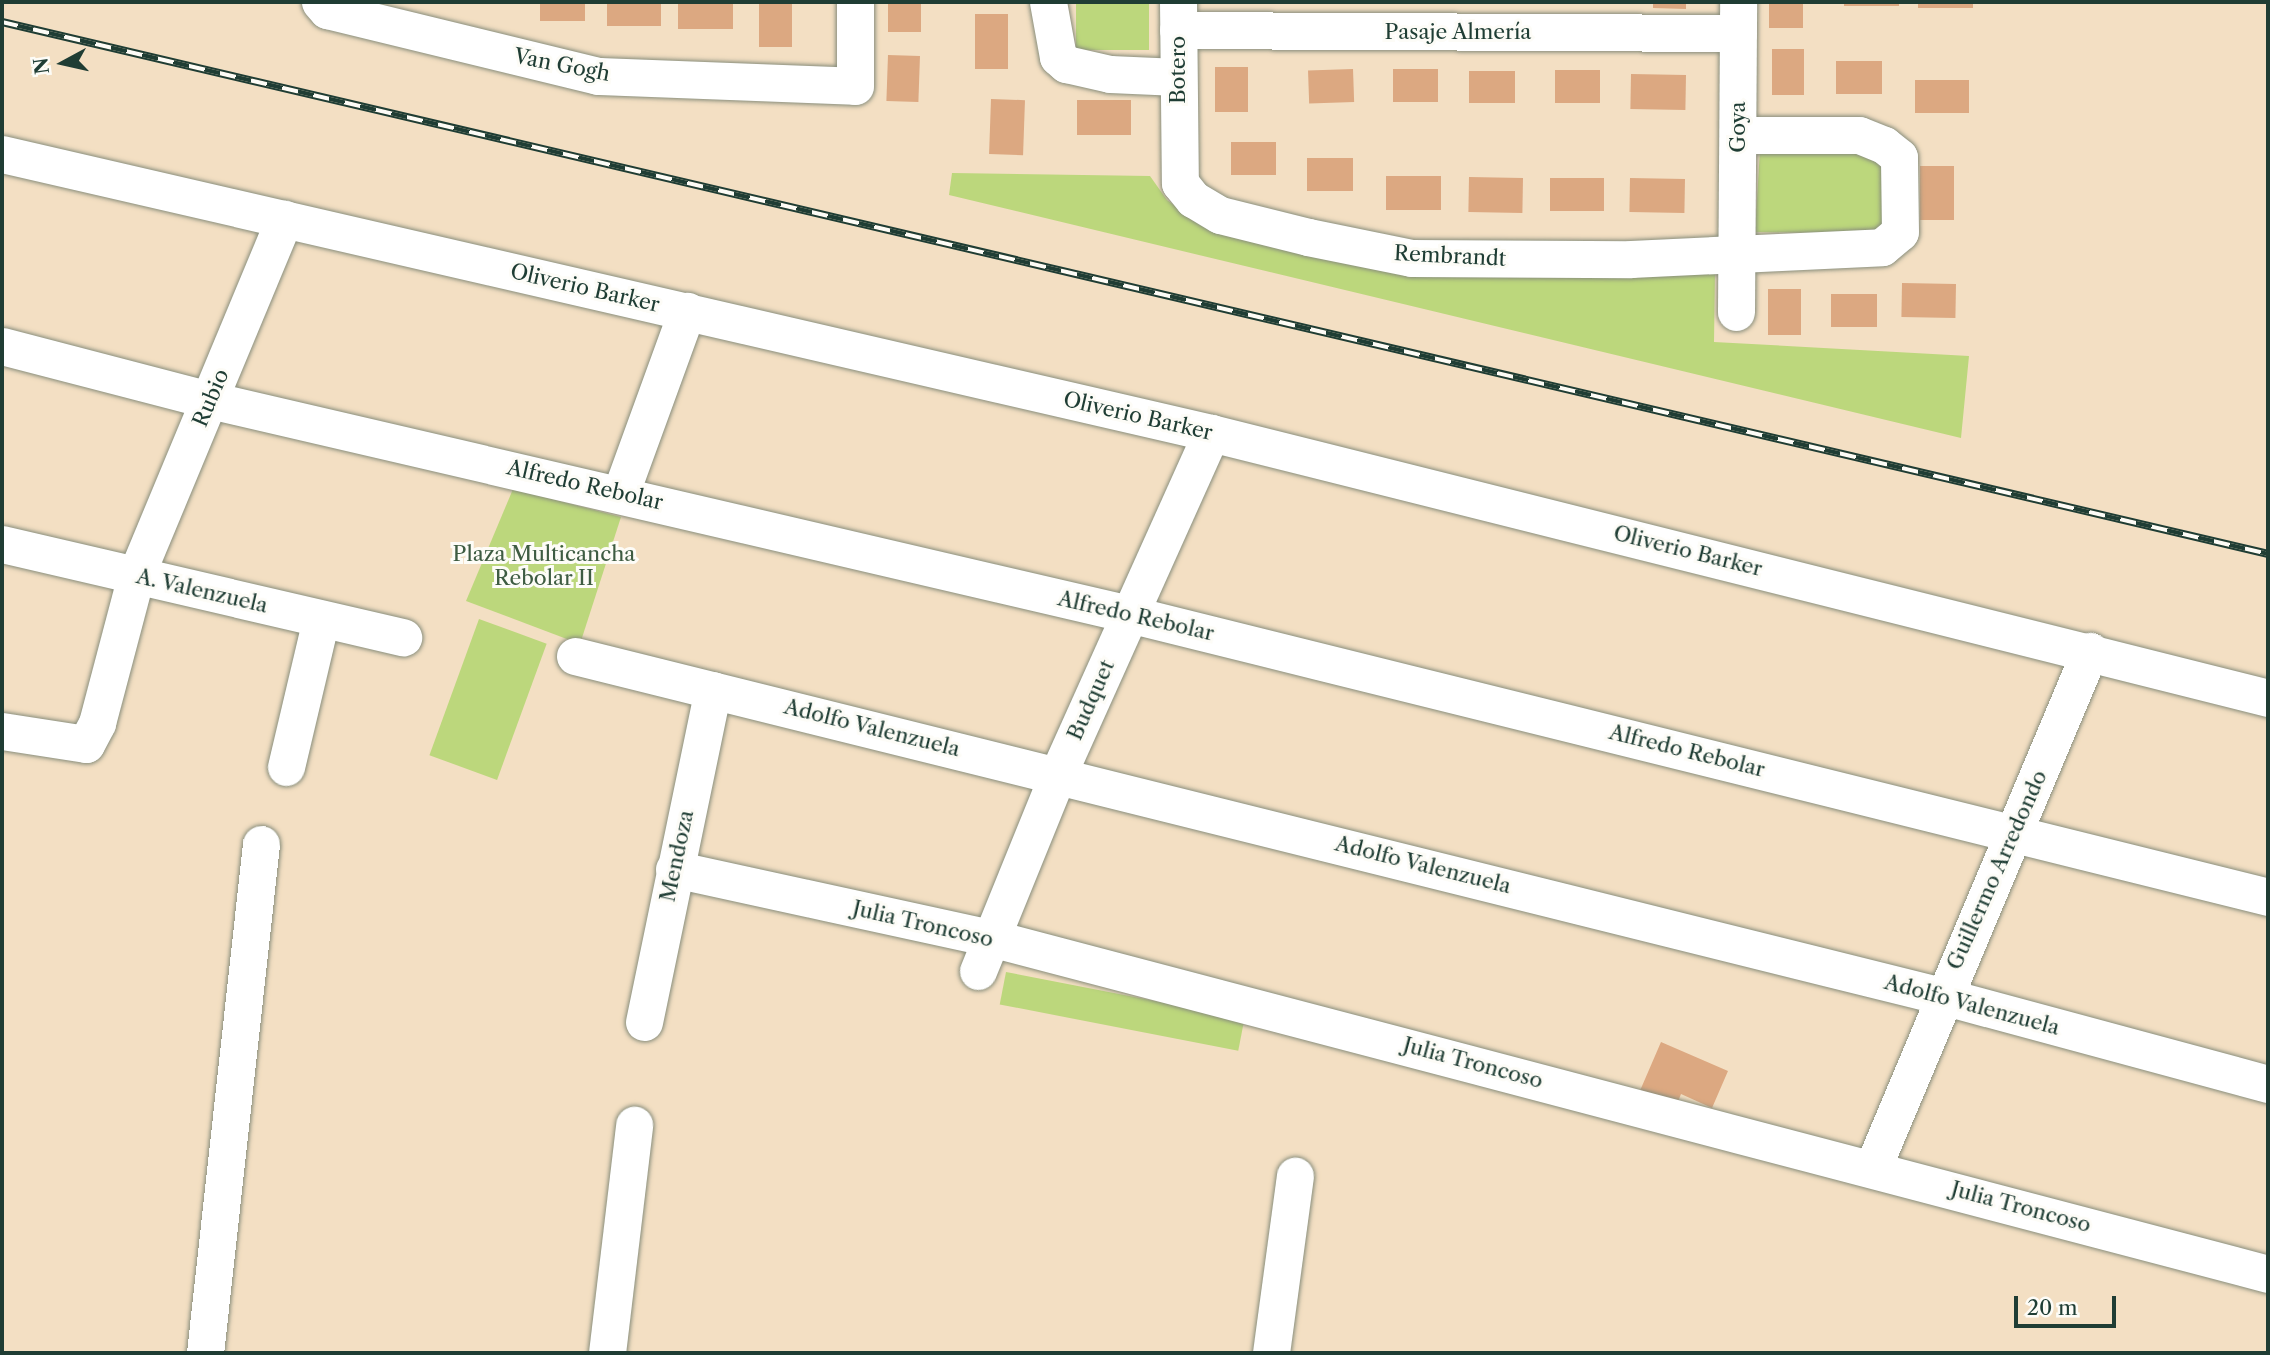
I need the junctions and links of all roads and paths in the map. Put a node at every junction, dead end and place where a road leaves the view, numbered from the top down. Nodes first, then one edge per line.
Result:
1 (320, 2) edge
2 (855, 2) edge
3 (1048, 2) edge
4 (1178, 16) edge
5 (1738, 18) edge
6 (1178, 77) junction
7 (1738, 135) junction
8 (1177, 139) joint
9 (2, 154) edge
10 (284, 219) junction
11 (1738, 252) junction
12 (687, 311) junction
13 (1736, 312) dead end
14 (2, 346) edge
15 (210, 400) junction
16 (1211, 433) junction
17 (621, 492) junction
18 (2, 544) edge
19 (136, 575) junction
20 (1129, 614) junction
21 (321, 619) junction
22 (403, 637) dead end
23 (2090, 651) junction
24 (575, 656) dead end
25 (713, 690) junction
26 (2268, 698) edge
27 (2, 731) edge
28 (286, 767) dead end
29 (1058, 774) junction
30 (2016, 832) junction
31 (261, 844) dead end
32 (674, 869) junction
33 (2268, 897) edge
34 (985, 954) junction
35 (1942, 996) junction
36 (644, 1022) dead end
37 (2268, 1084) edge
38 (634, 1125) dead end
39 (1873, 1167) junction
40 (1295, 1176) dead end
41 (2268, 1274) edge
42 (205, 1353) edge
43 (607, 1353) edge
44 (1271, 1353) edge

1 - 2 street, Van Gogh
3 - 6 street
4 - 5 street, Pasaje Almería
4 - 6 street, Botero
5 - 7 street, Goya
6 - 8 street, Botero
7 - 11 street, Goya
7 - 11 street, Rembrandt
8 - 11 street, Rembrandt
9 - 10 street, Oliverio Barker
10 - 12 street, Oliverio Barker
10 - 15 street, Rubio
11 - 13 street, Goya
12 - 16 street, Oliverio Barker
12 - 17 street
14 - 15 street, Alfredo Rebolar
15 - 17 street, Alfredo Rebolar
15 - 19 street, Rubio
16 - 20 street, Budquet
16 - 23 street, Oliverio Barker
17 - 20 street, Alfredo Rebolar
18 - 19 street, A. Valenzuela
19 - 21 street, A. Valenzuela
19 - 27 street, Rubio
20 - 29 street, Budquet
20 - 30 street, Alfredo Rebolar
21 - 22 street, A. Valenzuela
21 - 28 street
23 - 26 street, Oliverio Barker
23 - 30 street, Guillermo Arredondo
24 - 25 street, Adolfo Valenzuela
25 - 29 street, Adolfo Valenzuela
25 - 32 street, Mendoza
29 - 34 street, Budquet
29 - 35 street, Adolfo Valenzuela
30 - 33 street, Alfredo Rebolar
30 - 35 street, Guillermo Arredondo
31 - 42 street
32 - 34 street, Julia Troncoso
32 - 36 street, Mendoza
34 - 39 street, Julia Troncoso
35 - 37 street, Adolfo Valenzuela
35 - 39 street, Guillermo Arredondo
38 - 43 street
39 - 41 street, Julia Troncoso
40 - 44 street

